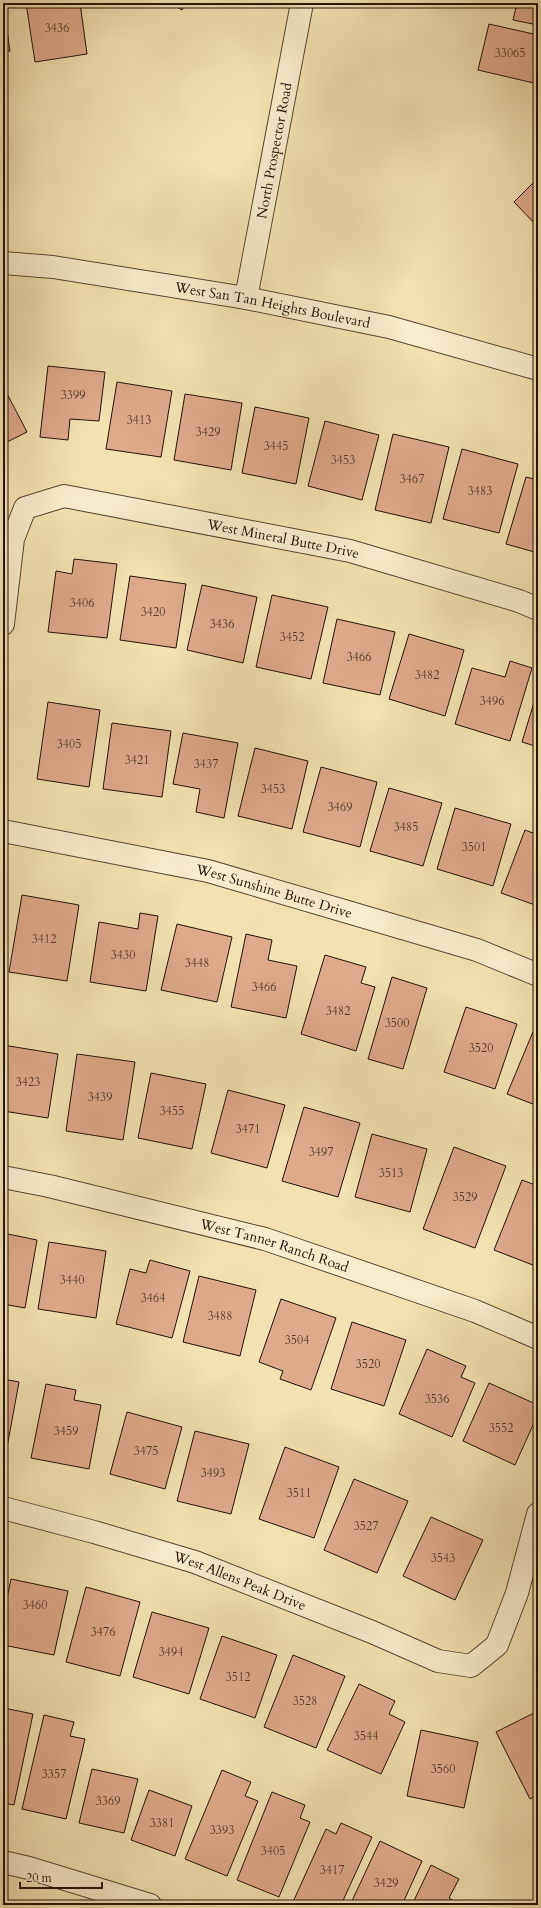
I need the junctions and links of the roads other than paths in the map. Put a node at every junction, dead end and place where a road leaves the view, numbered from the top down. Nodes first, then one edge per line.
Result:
1 (302, 3) edge
2 (3, 263) edge
3 (246, 298) junction
4 (538, 369) edge
5 (538, 609) edge
6 (3, 624) edge
7 (3, 831) edge
8 (538, 975) edge
9 (3, 1177) edge
10 (538, 1338) edge
11 (3, 1508) edge
12 (538, 1514) edge
13 (3, 1862) edge
14 (150, 1905) edge

1 - 3 street, North Prospector Road
2 - 3 street, West San Tan Heights Boulevard
3 - 4 street, West San Tan Heights Boulevard
5 - 6 street, West Mineral Butte Drive
7 - 8 street, West Sunshine Butte Drive
9 - 10 street, West Tanner Ranch Road
11 - 12 street, West Allens Peak Drive
13 - 14 street

